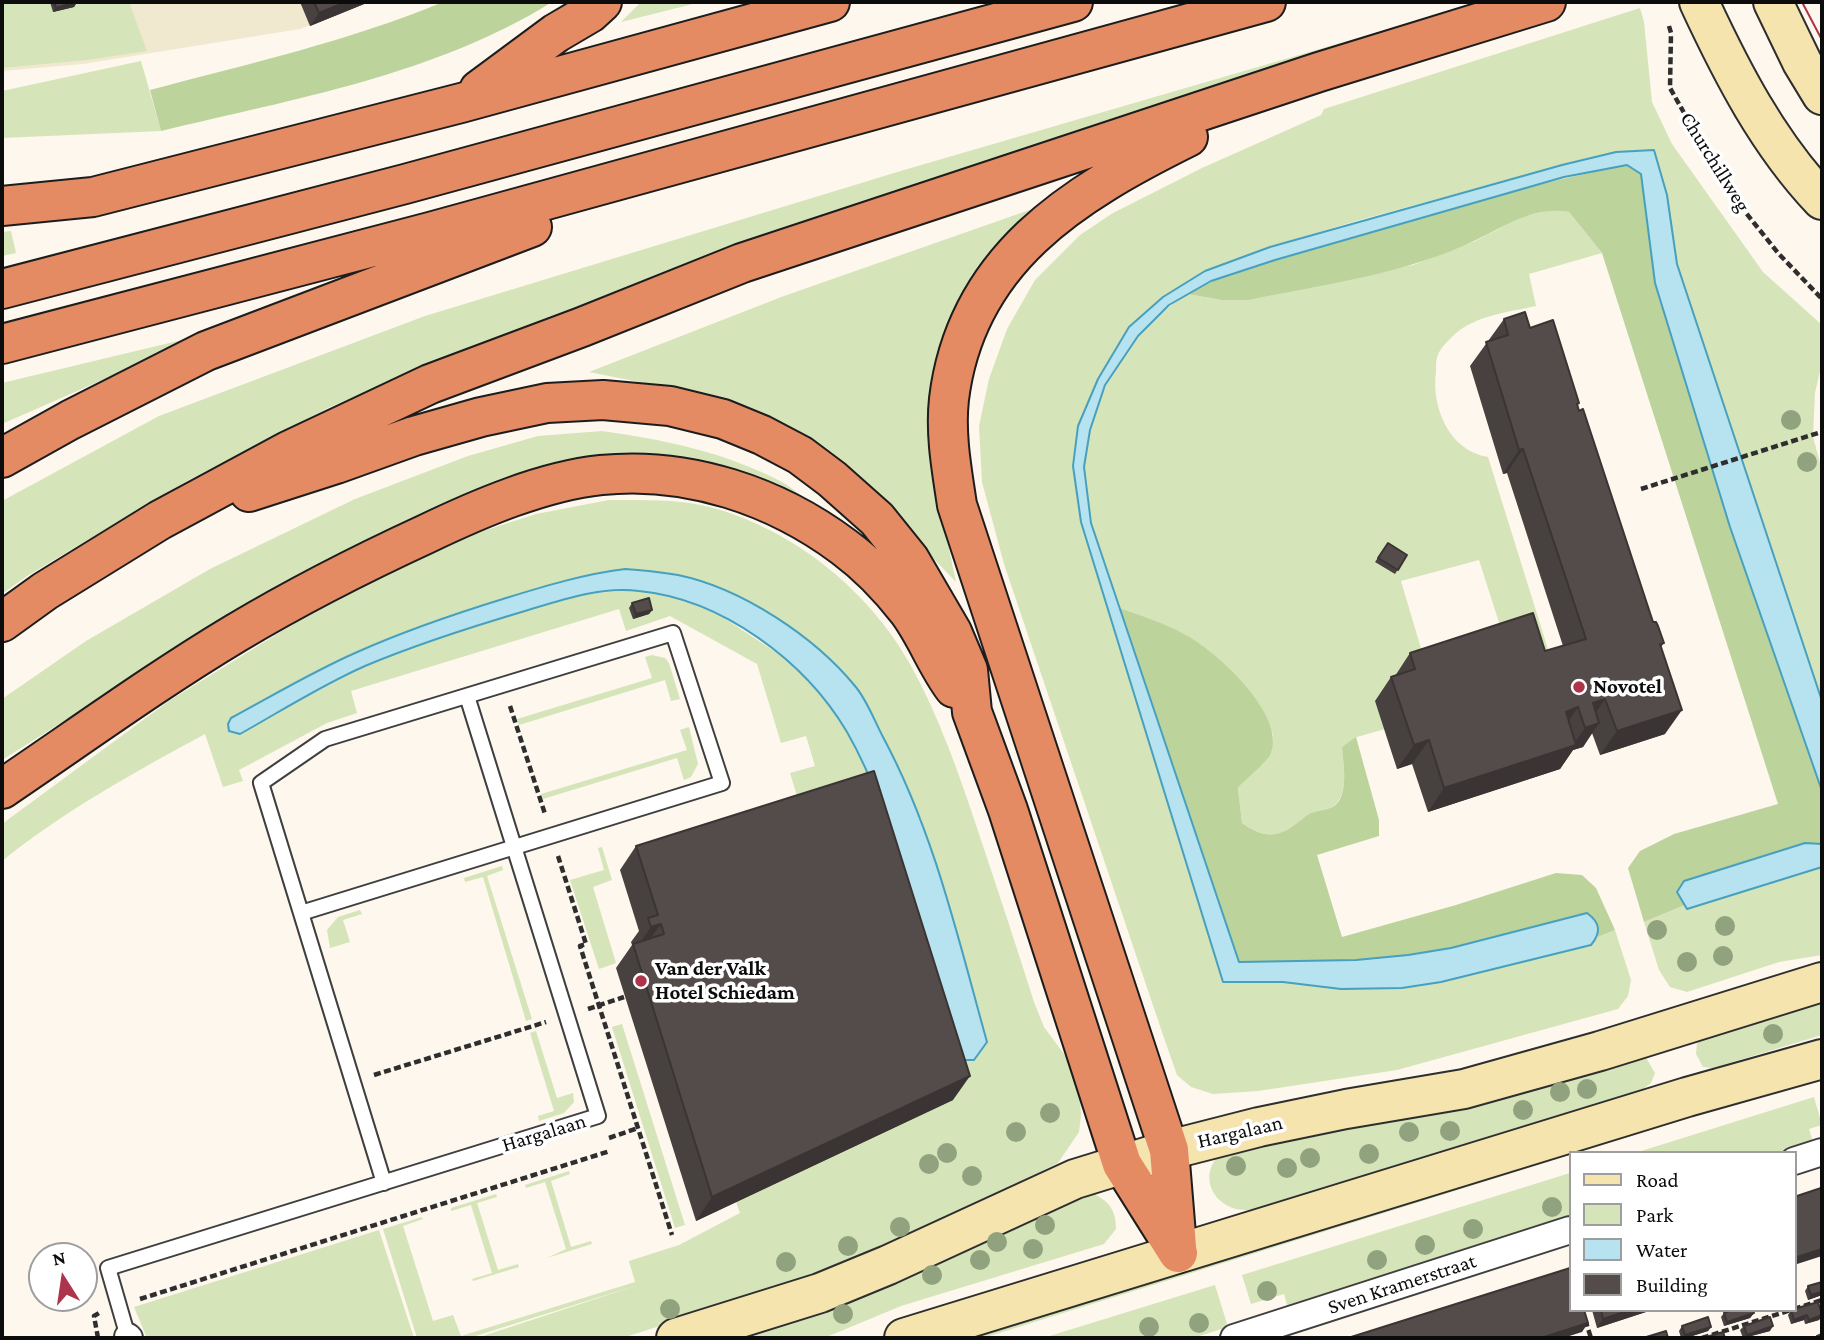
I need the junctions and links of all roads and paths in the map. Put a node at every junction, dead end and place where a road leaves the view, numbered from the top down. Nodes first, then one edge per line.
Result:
1 (602, 2) edge
2 (830, 2) edge
3 (1073, 2) edge
4 (1266, 2) edge
5 (1546, 2) edge
6 (1699, 2) edge
7 (1773, 2) edge
8 (1668, 23) dead end
9 (1319, 72) junction
10 (1822, 95) edge
11 (461, 103) junction
12 (761, 142) junction
13 (1822, 200) edge
14 (2, 206) edge
15 (2, 289) edge
16 (1822, 299) edge
17 (2, 344) edge
18 (1818, 433) dead end
19 (2, 458) edge
20 (1641, 489) dead end
21 (160, 520) junction
22 (2, 622) edge
23 (504, 685) junction
24 (467, 696) junction
25 (972, 712) junction
26 (2, 789) edge
27 (552, 835) junction
28 (514, 847) junction
29 (301, 913) junction
30 (1822, 982) edge
31 (624, 997) dead end
32 (599, 1005) junction
33 (566, 1016) junction
34 (1822, 1059) edge
35 (353, 1081) junction
36 (1169, 1150) junction
37 (610, 1151) dead end
38 (1822, 1152) edge
39 (1796, 1160) edge
40 (1122, 1164) junction
41 (384, 1182) junction
42 (1568, 1231) edge
43 (672, 1235) dead end
44 (1178, 1253) junction
45 (1822, 1300) edge
46 (118, 1306) junction
47 (1796, 1309) edge
48 (1583, 1312) edge
49 (1786, 1312) edge
50 (1240, 1337) edge
51 (128, 1338) edge
52 (676, 1338) edge
53 (904, 1338) edge
54 (1591, 1338) edge
55 (1702, 1338) edge

1 - 11 highway
2 - 11 highway
3 - 15 highway
4 - 12 highway
5 - 9 highway
6 - 13 main road
7 - 10 main road
8 - 16 path, Churchillweg
9 - 21 highway
9 - 36 highway
11 - 14 highway
12 - 17 highway
12 - 19 highway
18 - 20 path
21 - 22 highway
21 - 25 highway
23 - 24 lane
23 - 27 path
23 - 27 lane
24 - 28 lane, Hargalaan
24 - 29 lane
25 - 26 highway
25 - 40 highway
27 - 28 lane
27 - 32 path
28 - 29 lane
28 - 33 lane, Hargalaan
29 - 35 lane
30 - 36 main road, Hargalaan
31 - 32 path
32 - 33 path
32 - 43 path
33 - 35 path
33 - 41 lane, Hargalaan
34 - 44 main road
35 - 41 lane
36 - 40 main road, Hargalaan
36 - 44 highway
37 - 46 path, Hargalaan
38 - 39 street
40 - 44 highway
40 - 52 main road, Hargalaan
41 - 46 lane, Hargalaan
42 - 50 street, Sven Kramerstraat
44 - 53 main road
45 - 47 path
46 - 51 lane, Hargalaan
48 - 54 path
49 - 55 path

